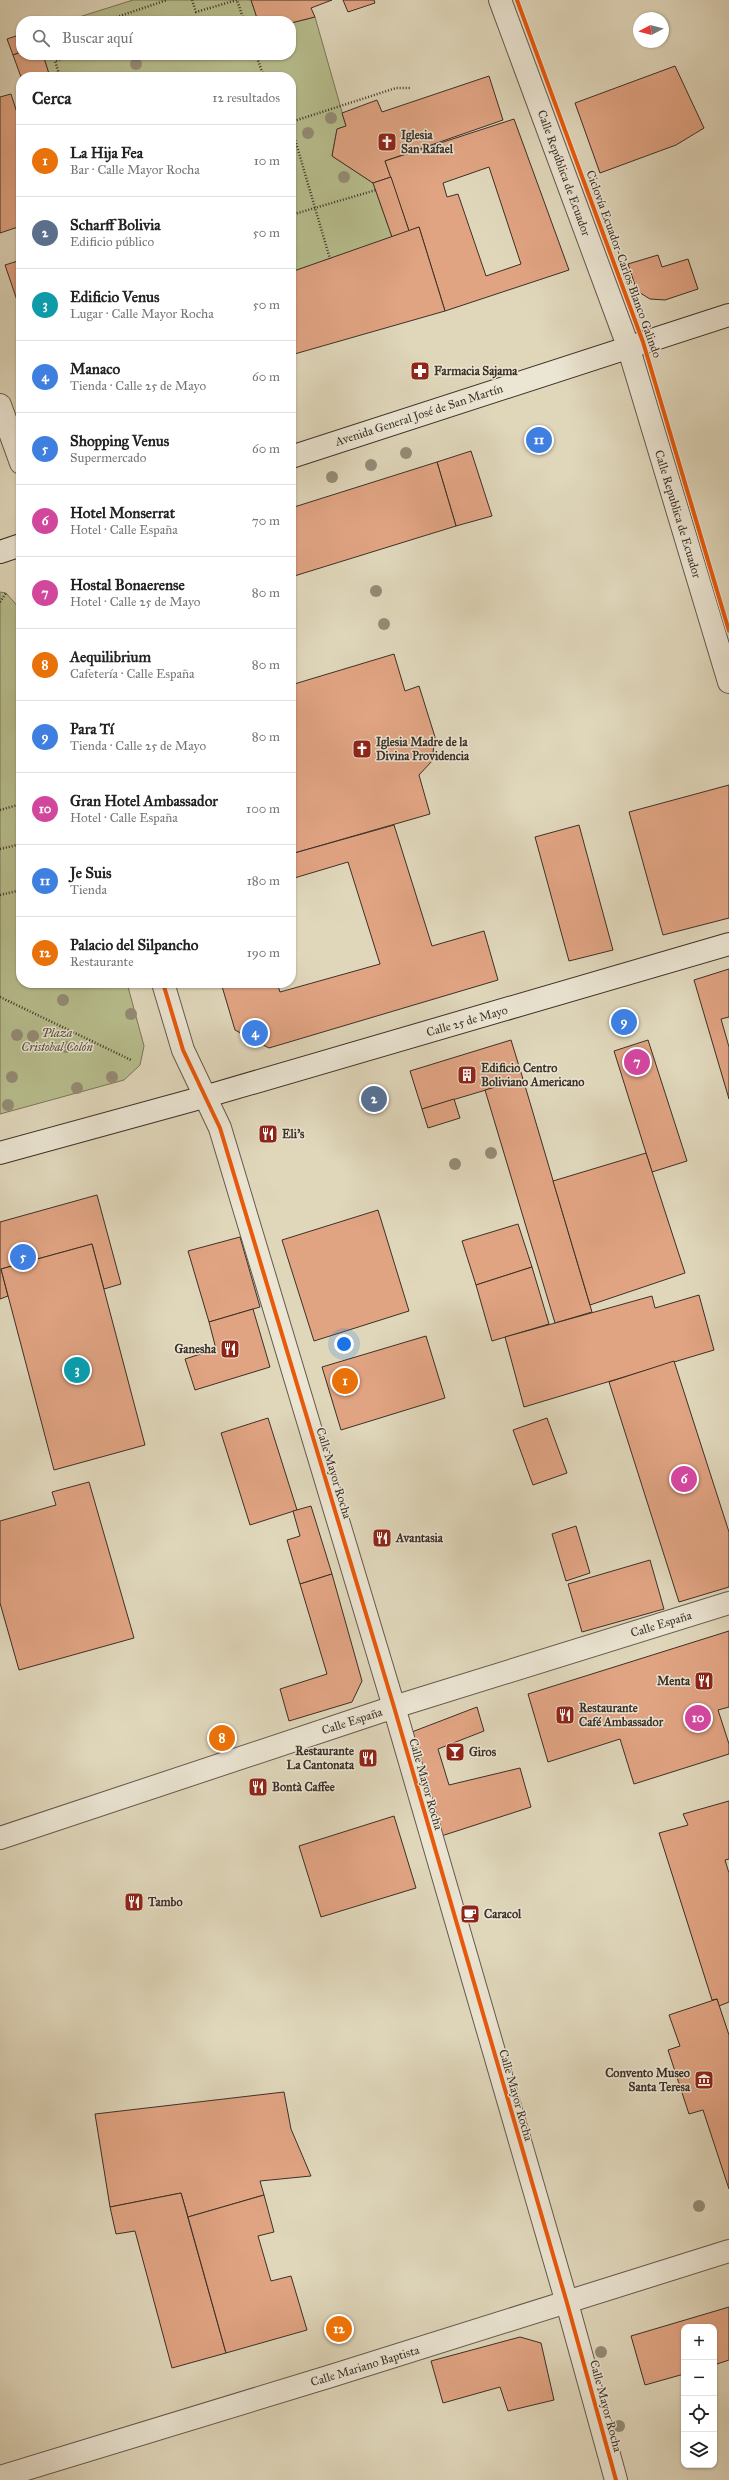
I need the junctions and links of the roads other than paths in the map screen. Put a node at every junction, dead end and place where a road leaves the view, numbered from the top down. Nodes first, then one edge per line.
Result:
1 (500, 0) edge
2 (729, 315) edge
3 (628, 346) junction
4 (0, 405) edge
5 (16, 449) edge
6 (296, 455) edge
7 (16, 547) edge
8 (0, 552) edge
9 (729, 682) edge
10 (729, 944) edge
11 (164, 988) edge
12 (204, 1097) junction
13 (0, 1153) edge
14 (729, 1603) edge
15 (394, 1707) junction
16 (0, 1838) edge
17 (729, 2251) edge
18 (567, 2303) junction
19 (0, 2477) edge
20 (616, 2480) edge

1 - 3 street, Calle República de Ecuador
2 - 3 street, Avenida General José de San Martín
3 - 6 street, Avenida General José de San Martín
3 - 9 street, Calle Republica de Ecuador
4 - 5 street
7 - 8 street
10 - 12 street, Calle 25 de Mayo
11 - 12 street
12 - 13 street
12 - 15 street, Calle Mayor Rocha
14 - 15 street, Calle España
15 - 16 street, Calle España
15 - 18 street, Calle Mayor Rocha
17 - 18 street, Calle Mariano Baptista
18 - 19 street, Calle Mariano Baptista
18 - 20 street, Calle Mayor Rocha

